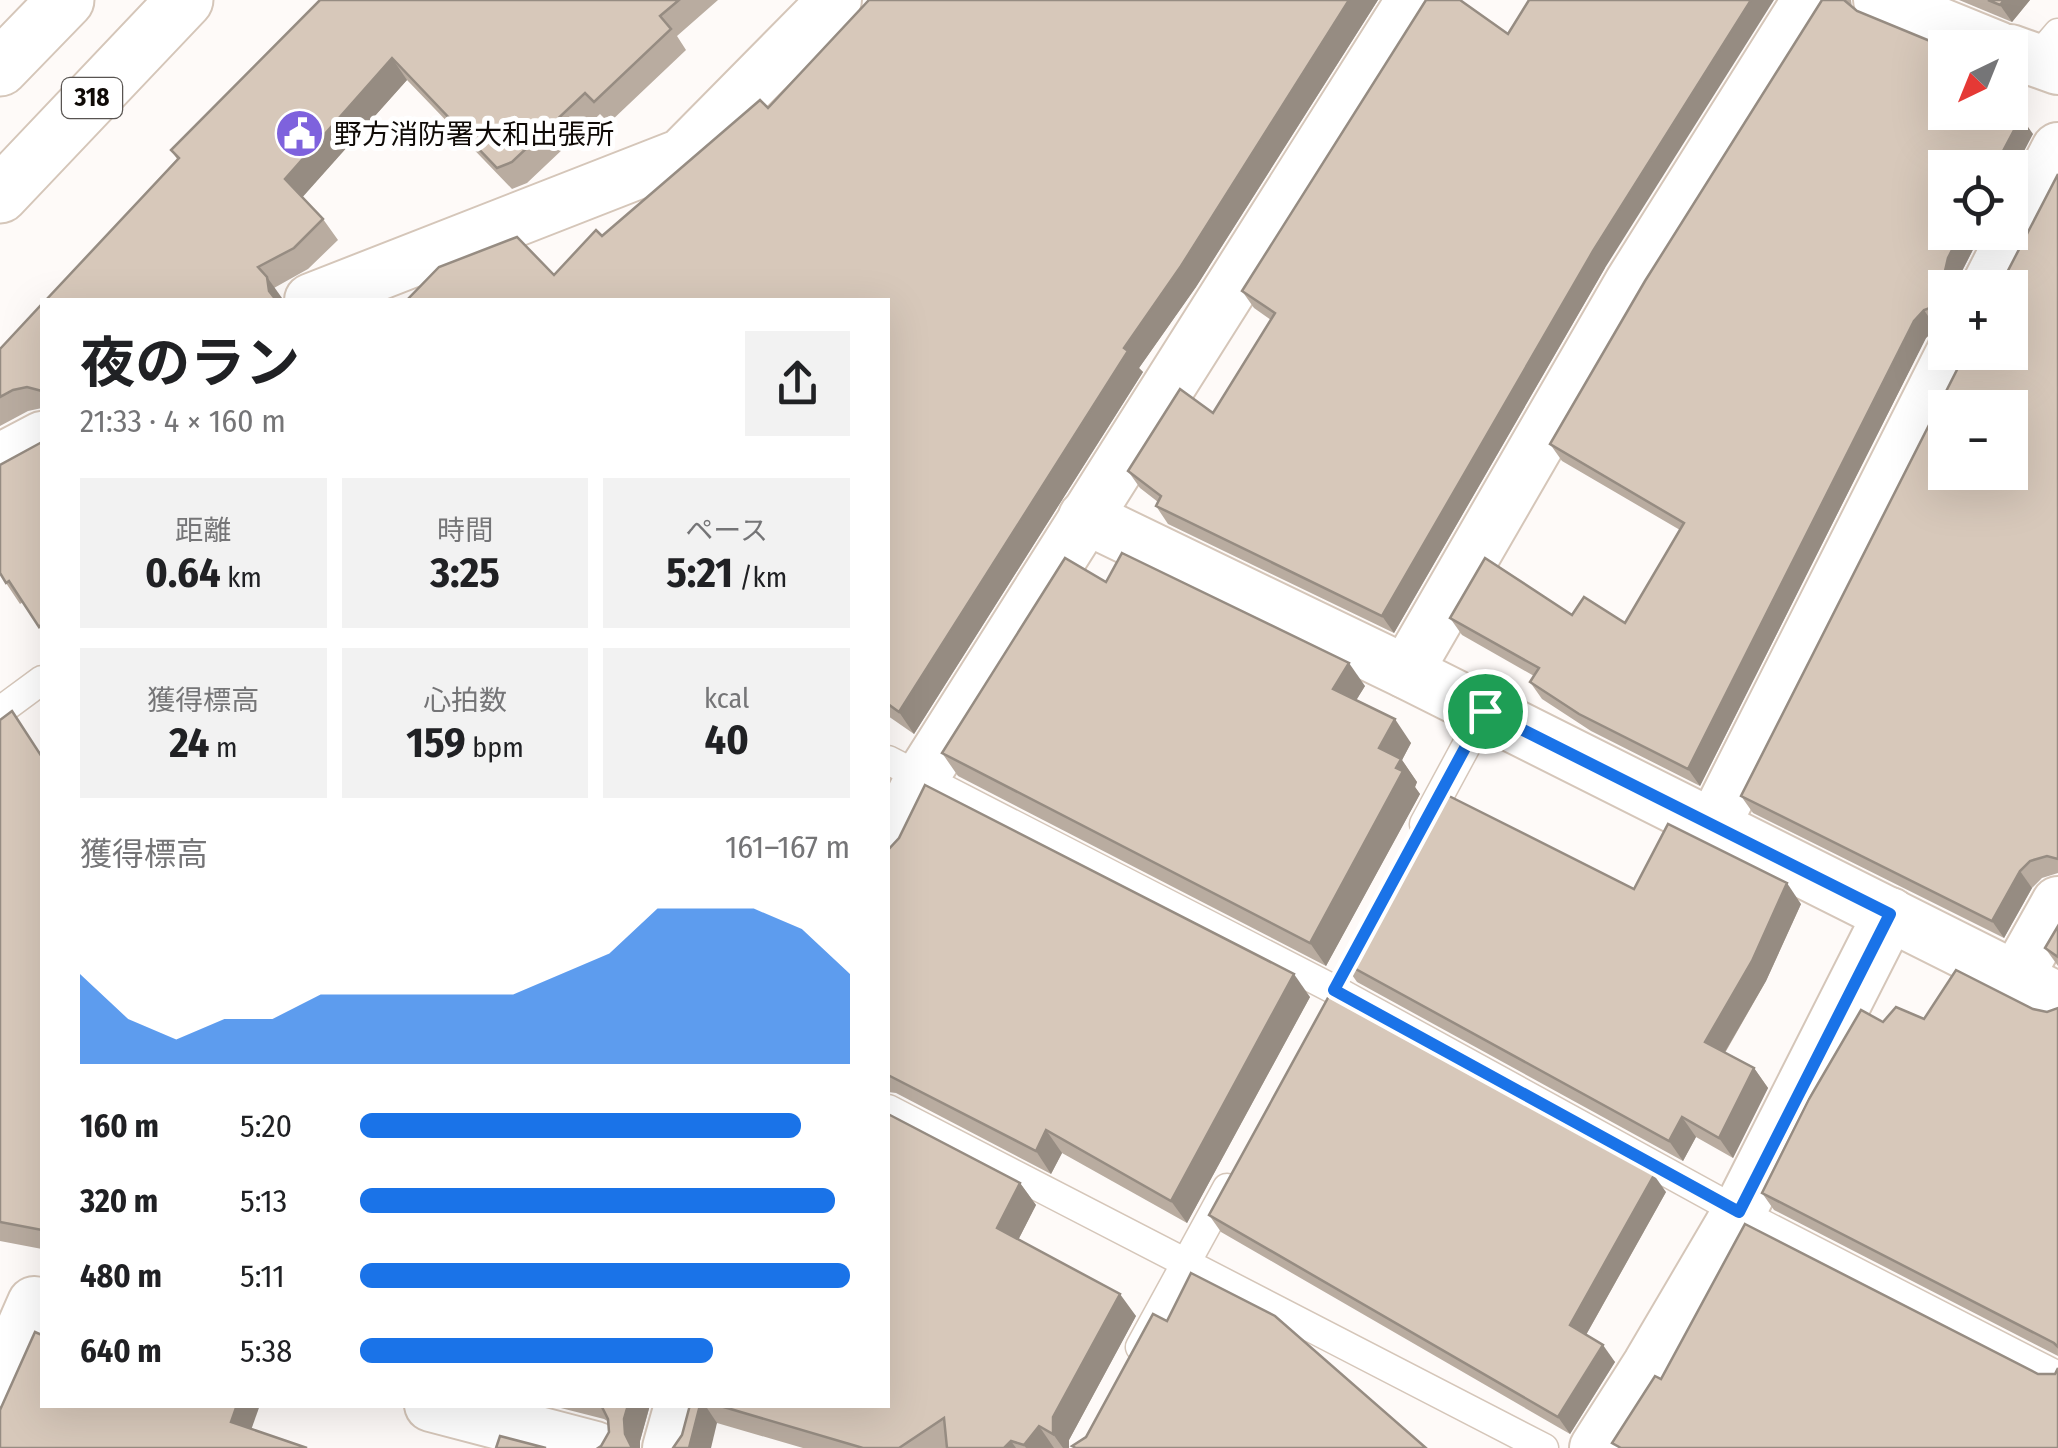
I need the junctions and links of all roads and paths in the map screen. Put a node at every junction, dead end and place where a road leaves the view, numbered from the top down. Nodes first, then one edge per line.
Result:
1 (66, 0) edge
2 (185, 0) edge
3 (835, 0) edge
4 (1412, 0) edge
5 (1809, 0) edge
6 (1880, 0) edge
7 (2032, 52) edge
8 (0, 68) edge
9 (2058, 149) edge
10 (0, 195) edge
11 (1996, 270) edge
12 (320, 298) edge
13 (1944, 370) edge
14 (40, 439) edge
15 (0, 460) edge
16 (1085, 516) junction
17 (1406, 672) junction
18 (40, 681) edge
19 (0, 710) edge
20 (1485, 711) junction
21 (905, 768) edge
22 (1714, 826) junction
23 (890, 838) edge
24 (1410, 850) edge
25 (2058, 903) edge
26 (1890, 914) junction
27 (2038, 988) edge
28 (890, 1111) edge
29 (1242, 1160) edge
30 (1739, 1212) junction
31 (1187, 1263) junction
32 (26, 1303) edge
33 (1131, 1364) edge
34 (2058, 1376) edge
35 (0, 1380) edge
36 (432, 1408) edge
37 (441, 1408) edge
38 (680, 1408) edge
39 (422, 1448) edge
40 (595, 1448) edge
41 (669, 1448) edge
42 (1544, 1448) edge
43 (1596, 1448) edge

1 - 8 main road
2 - 10 main road, 318
3 - 12 street
4 - 16 street
5 - 17 street
6 - 7 street
9 - 11 street
13 - 22 street
14 - 15 street
16 - 17 street
16 - 21 street
17 - 20 street
18 - 19 lane
20 - 22 street
20 - 24 lane
21 - 23 street
21 - 30 lane
22 - 26 street
25 - 27 street
26 - 27 street
26 - 30 street
28 - 31 lane
29 - 31 lane
30 - 34 lane
30 - 43 street
31 - 33 lane
31 - 42 lane
32 - 35 street
36 - 39 street
37 - 40 street
38 - 41 street

